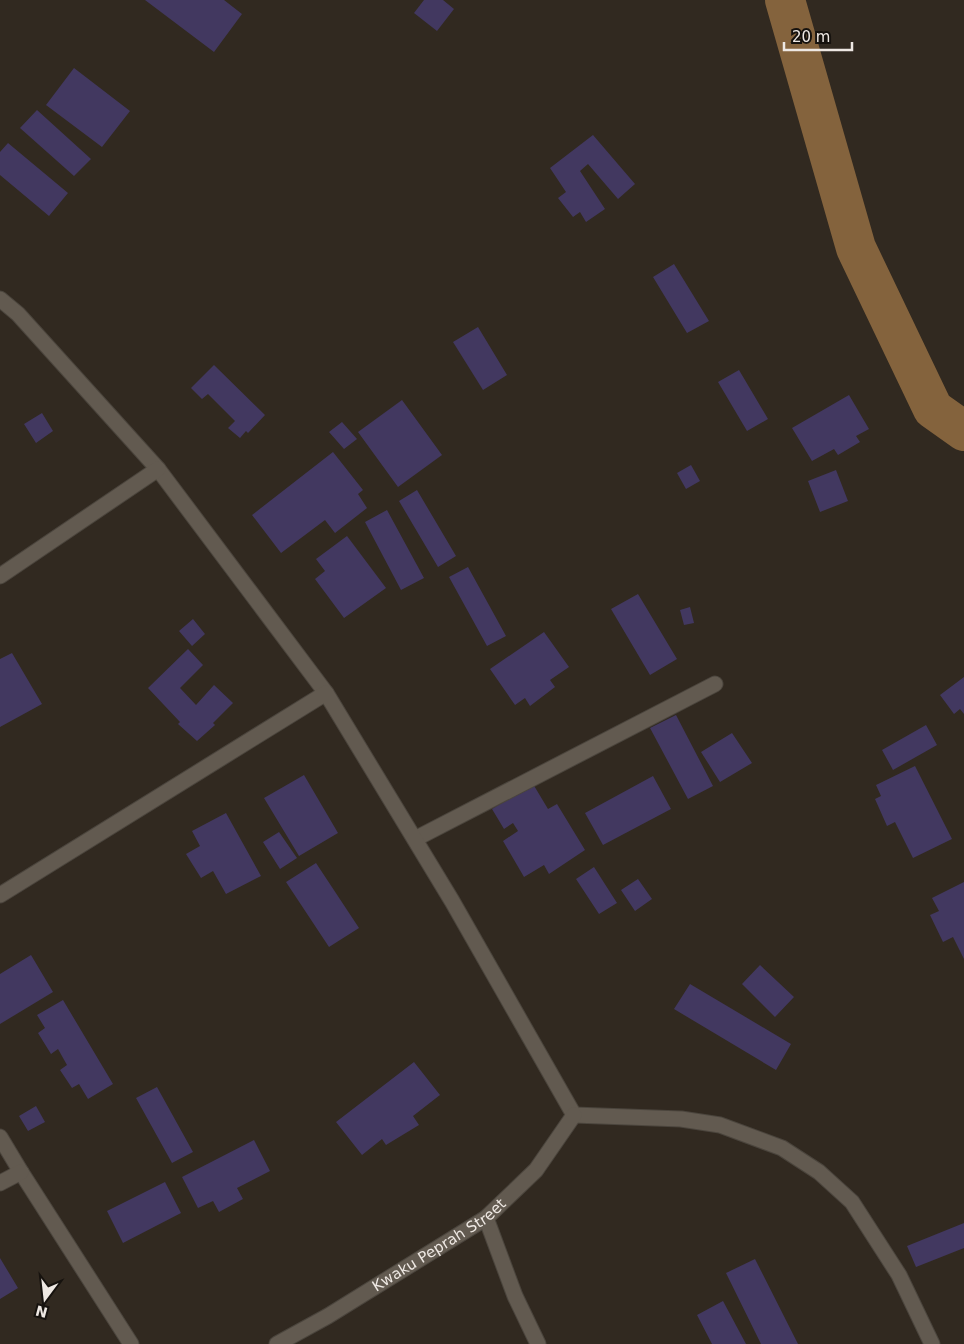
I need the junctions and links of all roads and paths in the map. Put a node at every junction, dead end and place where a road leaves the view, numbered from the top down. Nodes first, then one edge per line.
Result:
1 (0, 299) edge
2 (158, 469) junction
3 (0, 576) edge
4 (715, 684) dead end
5 (326, 693) junction
6 (415, 839) junction
7 (0, 895) edge
8 (574, 1115) junction
9 (0, 1137) edge
10 (21, 1172) junction
11 (0, 1183) edge
12 (486, 1218) junction
13 (131, 1344) edge
14 (276, 1344) edge
15 (538, 1344) edge
16 (932, 1344) edge

1 - 2 street
2 - 3 street
2 - 5 street
4 - 6 street
5 - 6 street
5 - 7 street
6 - 8 street
8 - 12 street, Kwaku Peprah Street
8 - 16 street
9 - 10 street
10 - 11 street
10 - 13 street
12 - 14 street, Kwaku Peprah Street
12 - 15 street

